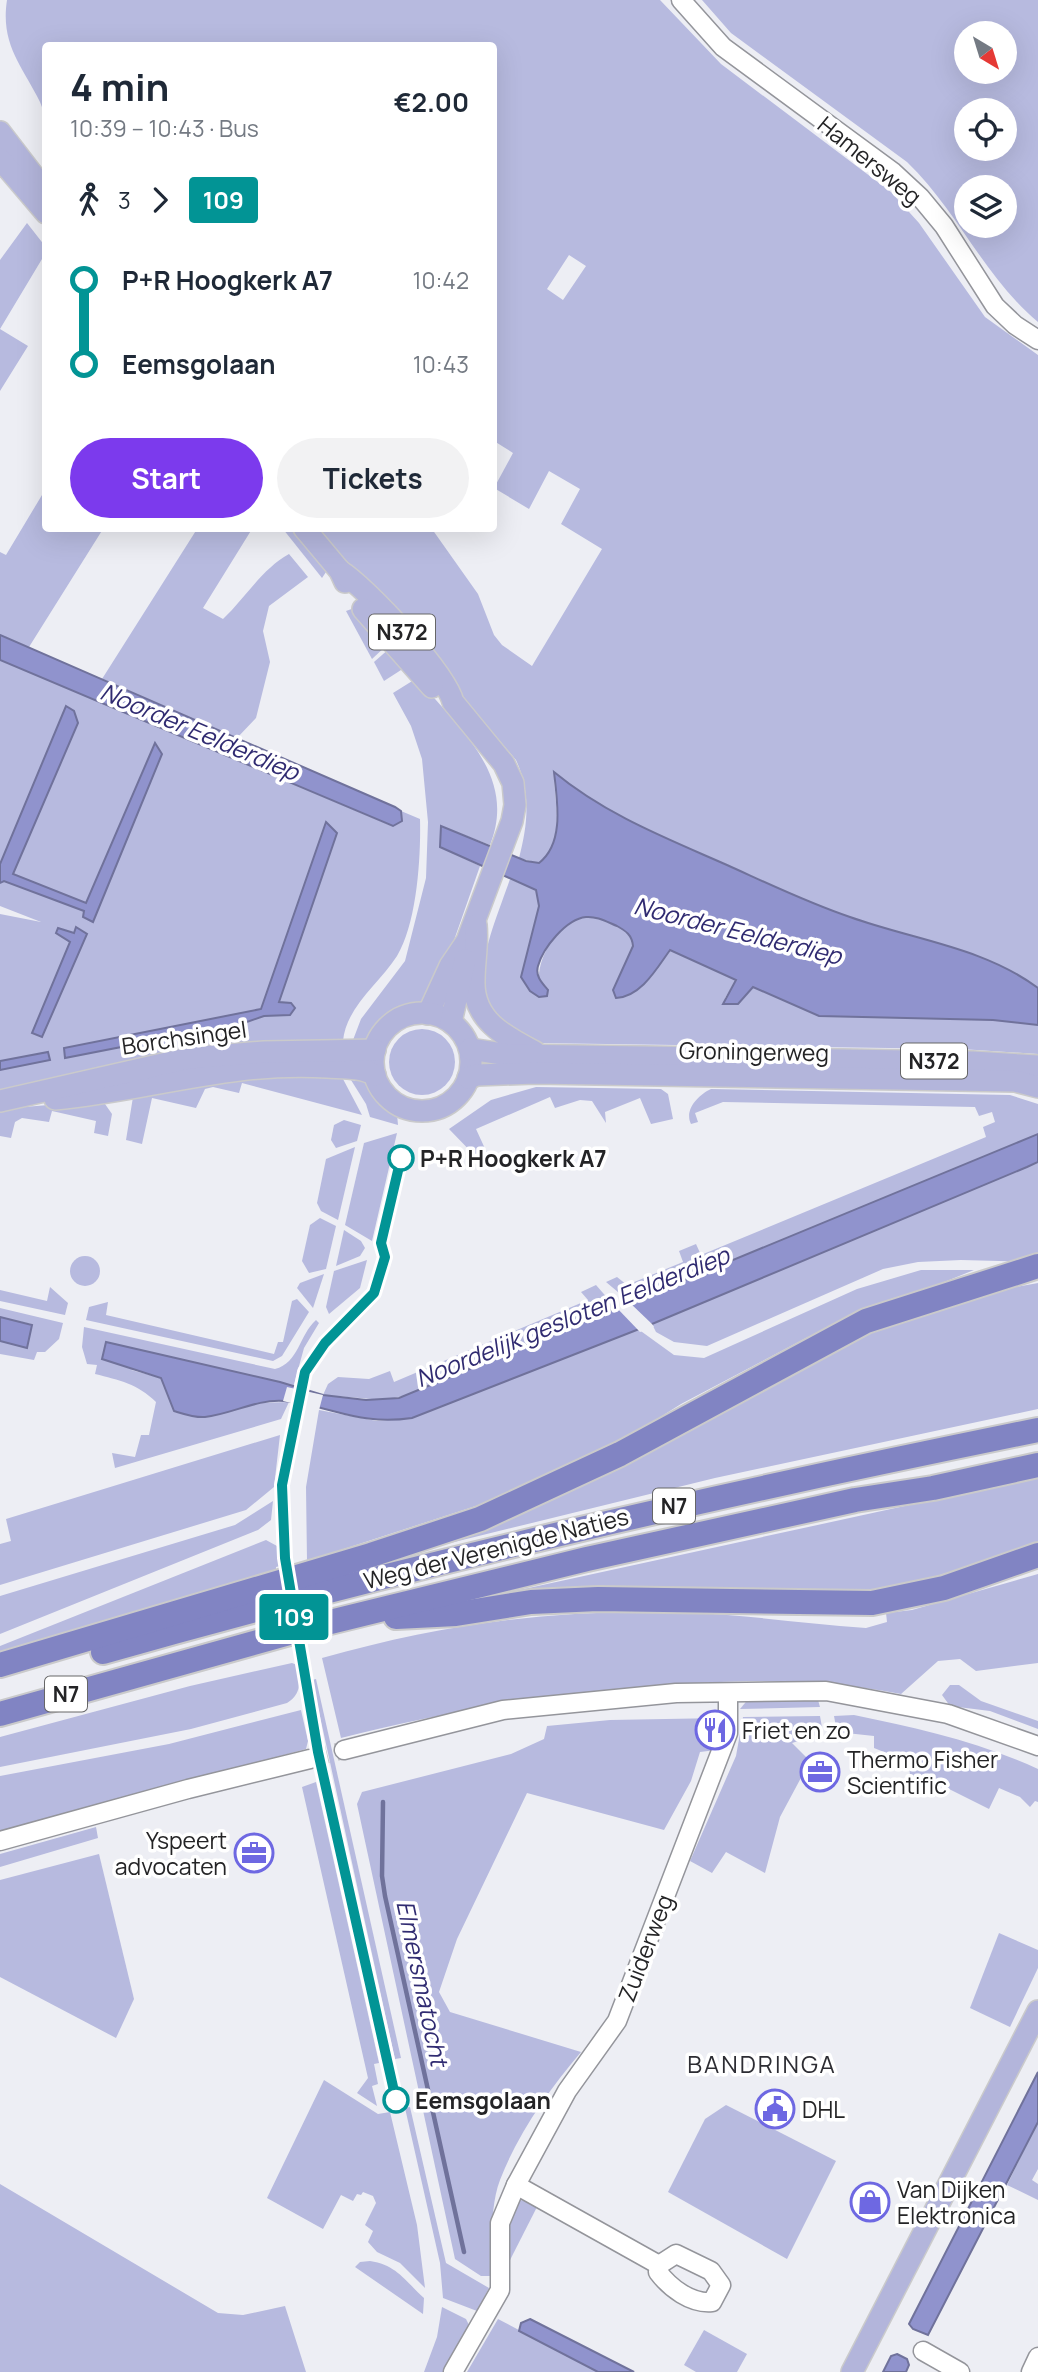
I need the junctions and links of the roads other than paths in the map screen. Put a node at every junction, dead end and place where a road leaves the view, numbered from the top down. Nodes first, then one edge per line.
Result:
1 (681, 0) edge
2 (0, 132) edge
3 (0, 159) edge
4 (42, 187) edge
5 (42, 208) edge
6 (1038, 340) edge
7 (307, 532) edge
8 (475, 920) junction
9 (467, 941) junction
10 (428, 1014) junction
11 (451, 1023) junction
12 (470, 1049) junction
13 (374, 1050) junction
14 (536, 1053) junction
15 (1038, 1066) edge
16 (375, 1075) junction
17 (468, 1078) junction
18 (1038, 1087) edge
19 (2, 1100) edge
20 (1038, 1266) edge
21 (1008, 1276) junction
22 (1038, 1276) edge
23 (1038, 1430) edge
24 (1038, 1465) edge
25 (1036, 1556) edge
26 (311, 1583) junction
27 (280, 1592) junction
28 (329, 1622) junction
29 (0, 1665) edge
30 (0, 1681) edge
31 (728, 1694) junction
32 (0, 1714) edge
33 (1038, 1746) edge
34 (344, 1750) tunnel mouth
35 (310, 1759) tunnel mouth
36 (0, 1841) edge
37 (1038, 2011) edge
38 (516, 2185) junction
39 (659, 2265) dead end
40 (923, 2351) dead end
41 (1038, 2357) edge
42 (453, 2372) edge
43 (852, 2372) edge
44 (960, 2372) edge
45 (1031, 2372) edge

1 - 6 street, Hamersweg
2 - 4 main road
3 - 5 main road
7 - 8 main road, N372
8 - 9 main road, N372
8 - 14 main road, N372
9 - 10 main road, N372
9 - 11 main road, N372
10 - 11 main road
10 - 13 main road
11 - 12 main road
12 - 14 main road, Groningerweg / N372
12 - 17 main road
13 - 16 main road
13 - 19 main road, Borchsingel
14 - 15 main road, Groningerweg / N372
16 - 17 main road
16 - 19 main road, Borchsingel
17 - 18 main road, Groningerweg / N372
20 - 21 highway, N7
21 - 22 highway, N7
21 - 26 highway, N7
23 - 26 highway, Weg der Verenigde Naties / N7
24 - 28 highway, Weg der Verenigde Naties / N7
25 - 28 highway, N7
26 - 27 highway, Weg der Verenigde Naties / N7
27 - 29 highway, N7
27 - 30 highway, Weg der Verenigde Naties / N7
28 - 32 highway, Weg der Verenigde Naties / N7
31 - 33 street
31 - 34 street
31 - 38 street, Zuiderweg
35 - 36 street
37 - 43 main road
38 - 39 street
38 - 42 street, Zuiderweg
40 - 44 street
41 - 45 street

